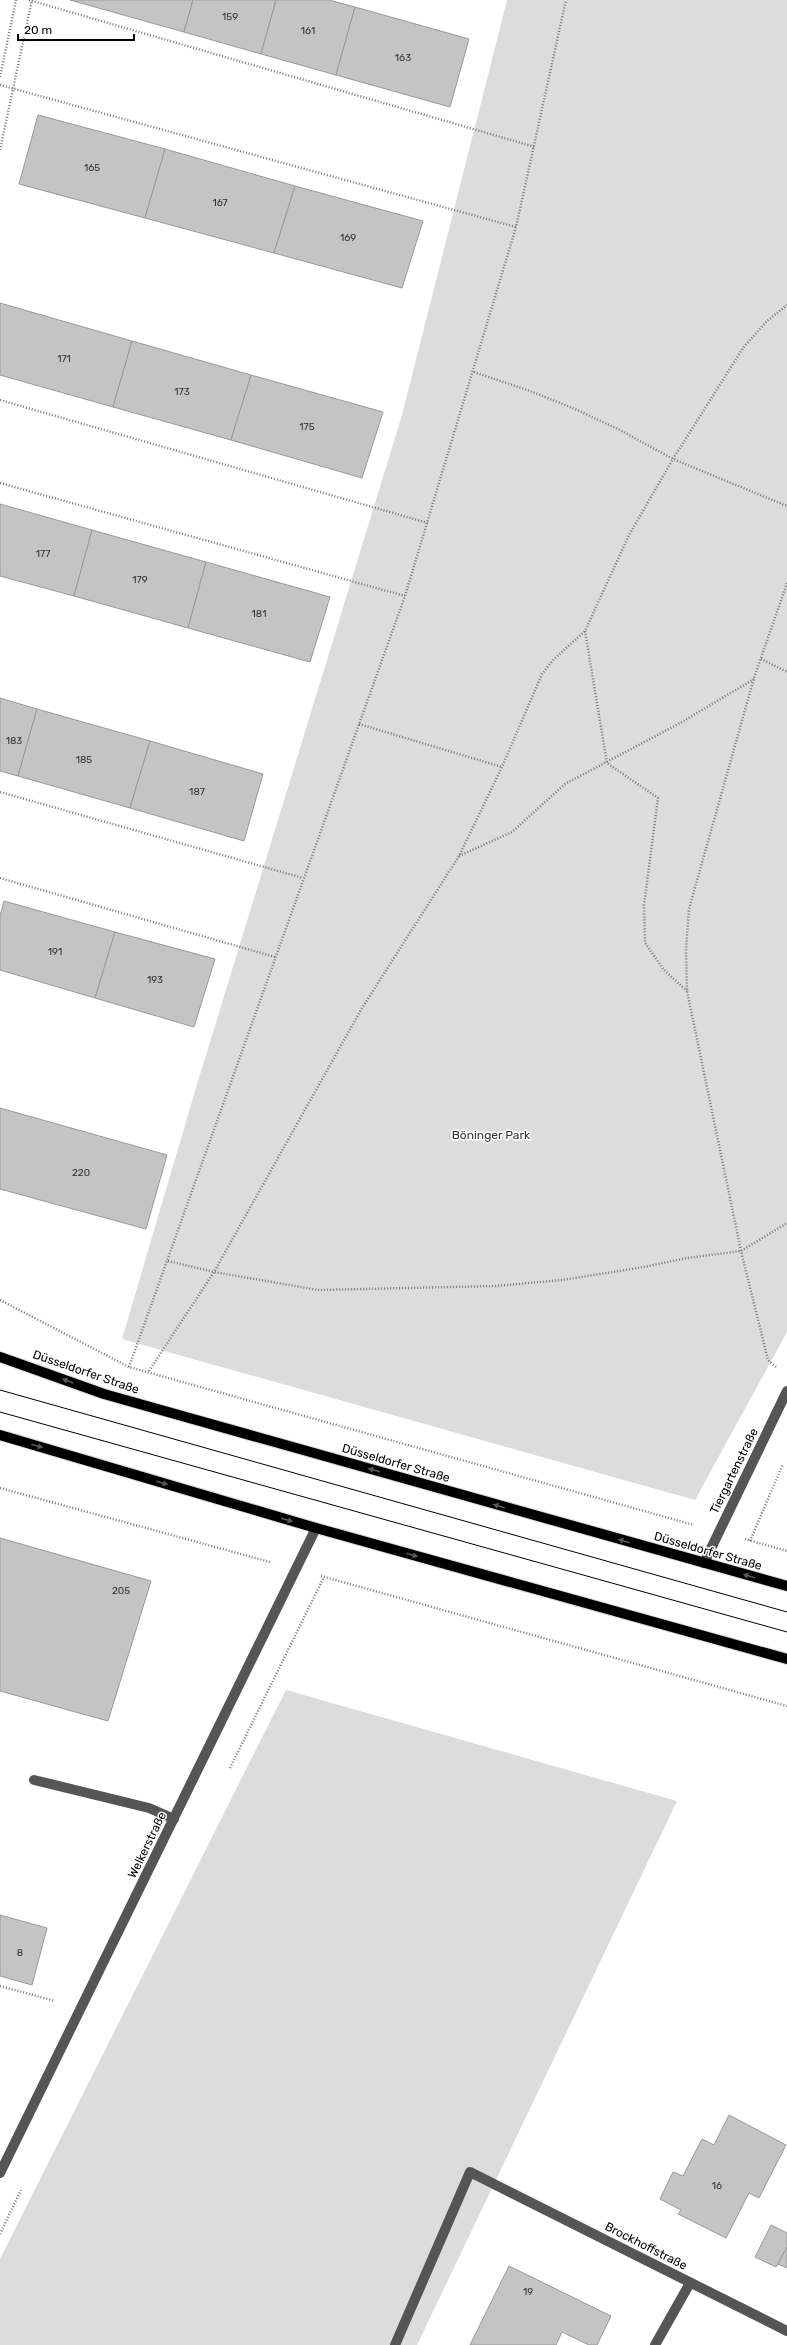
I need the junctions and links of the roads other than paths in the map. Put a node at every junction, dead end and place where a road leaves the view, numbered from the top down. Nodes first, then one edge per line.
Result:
1 (0, 1357) edge
2 (787, 1391) edge
3 (0, 1435) edge
4 (316, 1528) junction
5 (704, 1563) junction
6 (787, 1586) edge
7 (787, 1659) edge
8 (34, 1780) dead end
9 (174, 1819) junction
10 (0, 2173) edge
11 (690, 2283) junction
12 (787, 2331) edge
13 (395, 2345) edge
14 (655, 2345) edge

5 -> 1 main road, Düsseldorfer Straße
2 - 5 street, Tiergartenstraße
3 -> 4 main road
4 -> 7 main road
4 - 9 street, Welkerstraße
6 -> 5 main road, Düsseldorfer Straße
8 - 9 street
9 - 10 street, Welkerstraße
11 - 12 street, Brockhoffstraße
11 - 13 street, Brockhoffstraße
11 - 14 street

